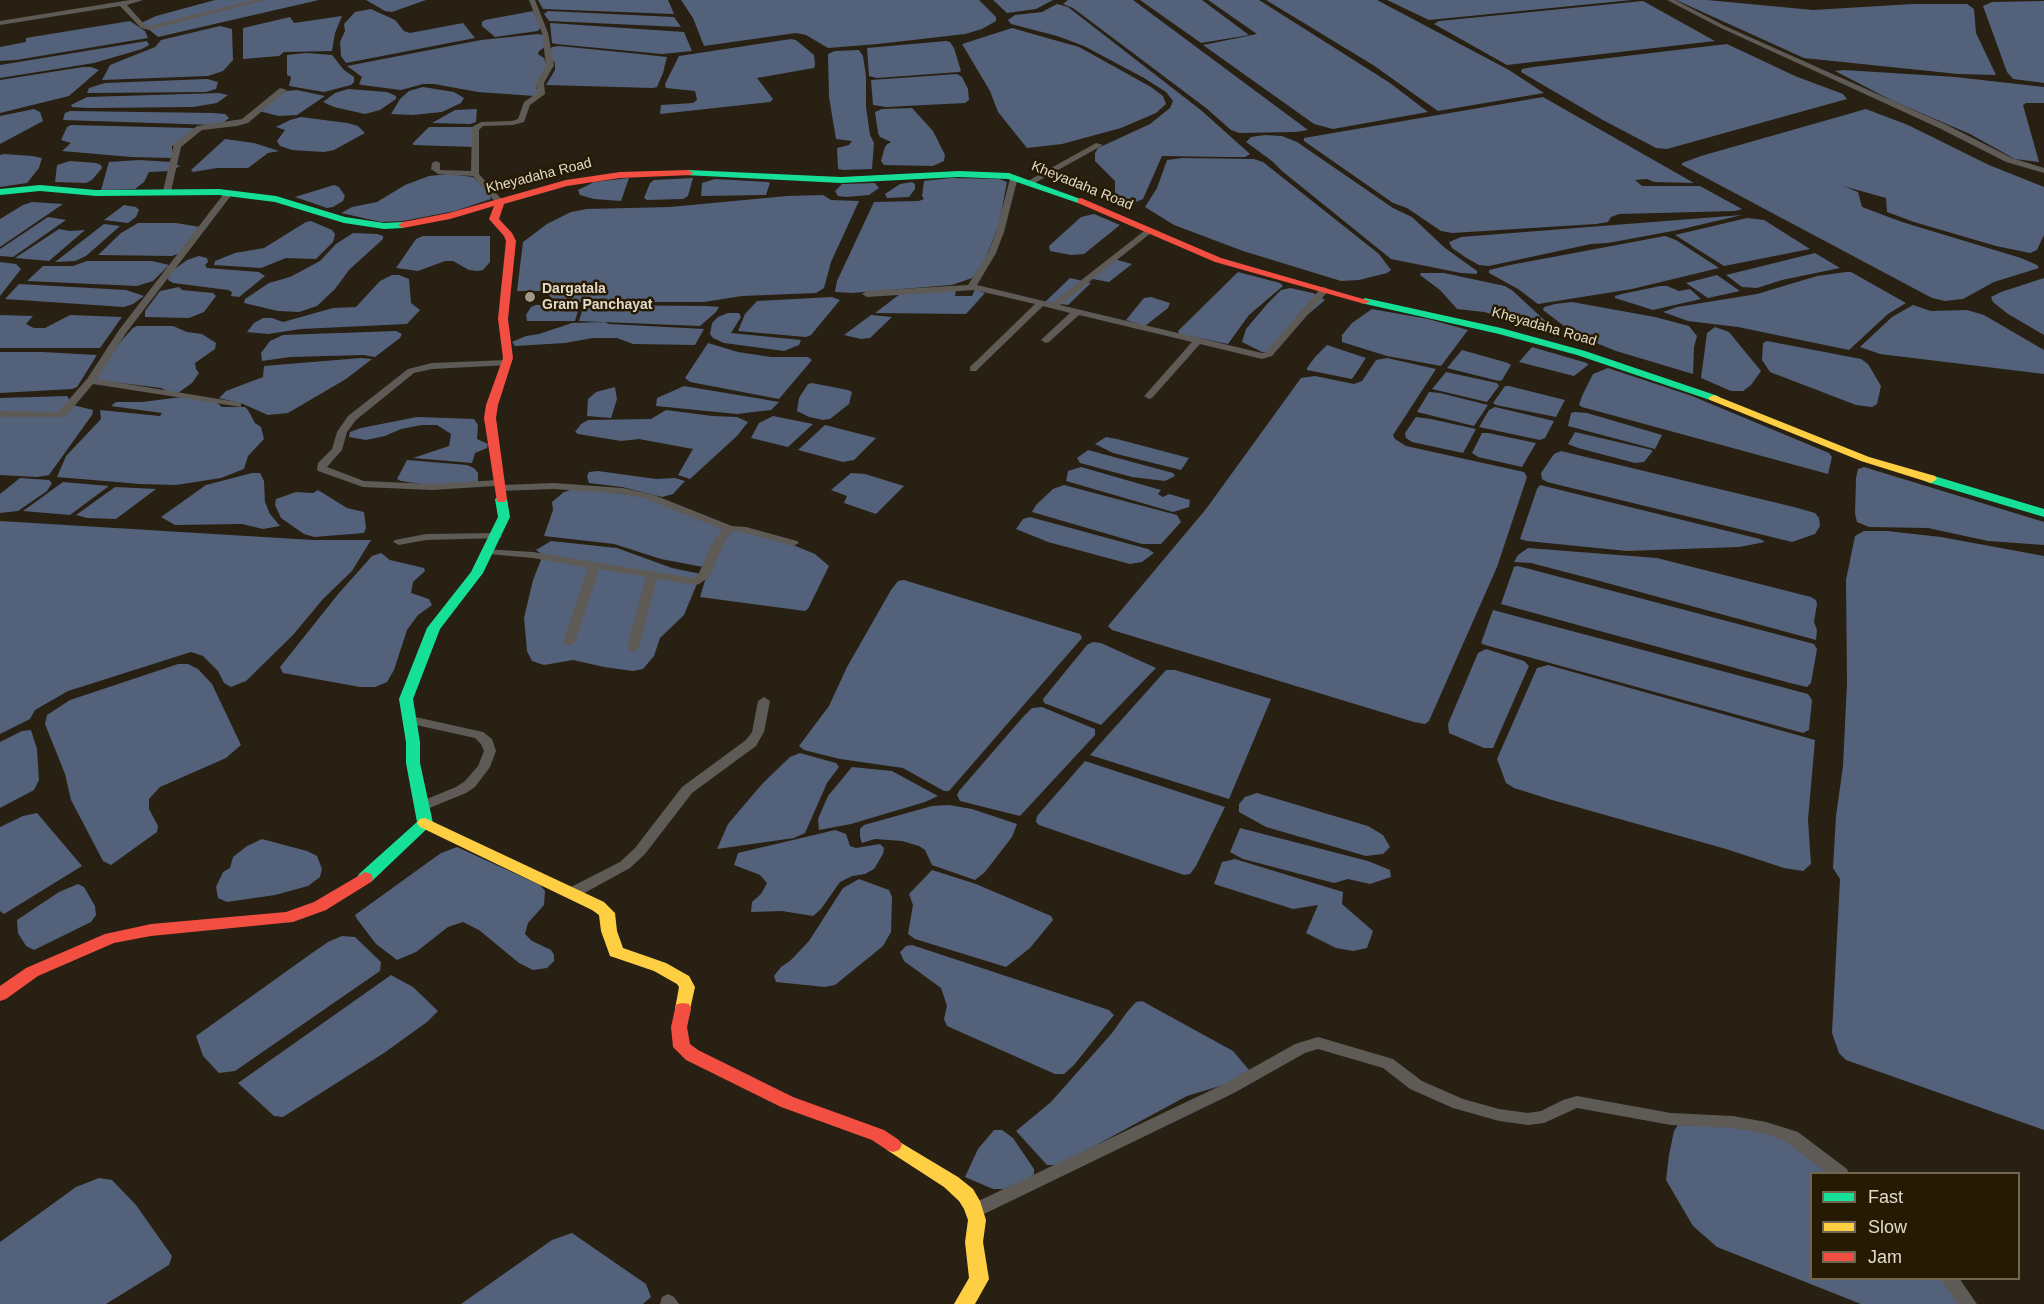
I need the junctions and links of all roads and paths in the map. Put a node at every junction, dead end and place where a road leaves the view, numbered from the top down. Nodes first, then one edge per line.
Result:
1 (140, 0) edge
2 (262, 0) edge
3 (532, 0) edge
4 (1670, 0) edge
5 (120, 4) junction
6 (0, 23) edge
7 (283, 90) dead end
8 (1099, 145) dead end
9 (436, 163) dead end
10 (2044, 171) edge
11 (475, 174) junction
12 (1014, 177) junction
13 (1030, 182) junction
14 (167, 191) junction
15 (0, 192) edge
16 (229, 193) junction
17 (500, 202) junction
18 (1148, 231) junction
19 (971, 287) junction
20 (1324, 290) junction
21 (867, 294) dead end
22 (1041, 303) junction
23 (1053, 306) junction
24 (1076, 312) junction
25 (1046, 340) dead end
26 (1198, 341) junction
27 (506, 363) junction
28 (973, 369) dead end
29 (91, 381) junction
30 (1149, 396) dead end
31 (237, 405) dead end
32 (0, 414) edge
33 (498, 485) junction
34 (2044, 513) edge
35 (730, 529) junction
36 (496, 536) junction
37 (399, 542) dead end
38 (793, 543) dead end
39 (488, 551) junction
40 (595, 566) junction
41 (652, 575) junction
42 (569, 642) dead end
43 (633, 648) dead end
44 (764, 701) dead end
45 (411, 720) junction
46 (422, 806) junction
47 (425, 823) junction
48 (572, 893) junction
49 (7, 983) edge
50 (0, 995) edge
51 (1840, 1172) edge
52 (974, 1211) junction
53 (1950, 1280) edge
54 (964, 1304) edge
55 (1968, 1304) edge

1 - 5 street
2 - 5 street
3 - 11 street
4 - 10 street
5 - 6 street
7 - 14 street
8 - 13 street
9 - 11 street
11 - 17 street
12 - 13 main road, Kheyadaha Road
12 - 17 main road, Kheyadaha Road
12 - 19 street
13 - 18 main road, Kheyadaha Road
14 - 15 main road, Kheyadaha Road
14 - 16 main road, Kheyadaha Road
16 - 17 main road, Kheyadaha Road
16 - 29 street
17 - 27 main road
18 - 20 main road, Kheyadaha Road
18 - 23 street
19 - 21 street
19 - 22 street
20 - 26 street
20 - 34 main road, Kheyadaha Road
22 - 23 street
22 - 28 street
23 - 24 street
24 - 25 street
24 - 26 street
26 - 30 street
27 - 33 main road
27 - 33 street
29 - 31 street
29 - 32 street
33 - 35 street
33 - 36 main road
35 - 38 street
35 - 41 street
36 - 37 street
36 - 39 main road
39 - 40 street
39 - 45 main road
40 - 41 street
40 - 42 street
41 - 43 street
44 - 48 street
45 - 46 main road
45 - 46 street
46 - 47 main road
47 - 48 main road
47 - 49 main road
48 - 52 main road
49 - 50 main road
51 - 52 street
52 - 54 main road
53 - 55 street

